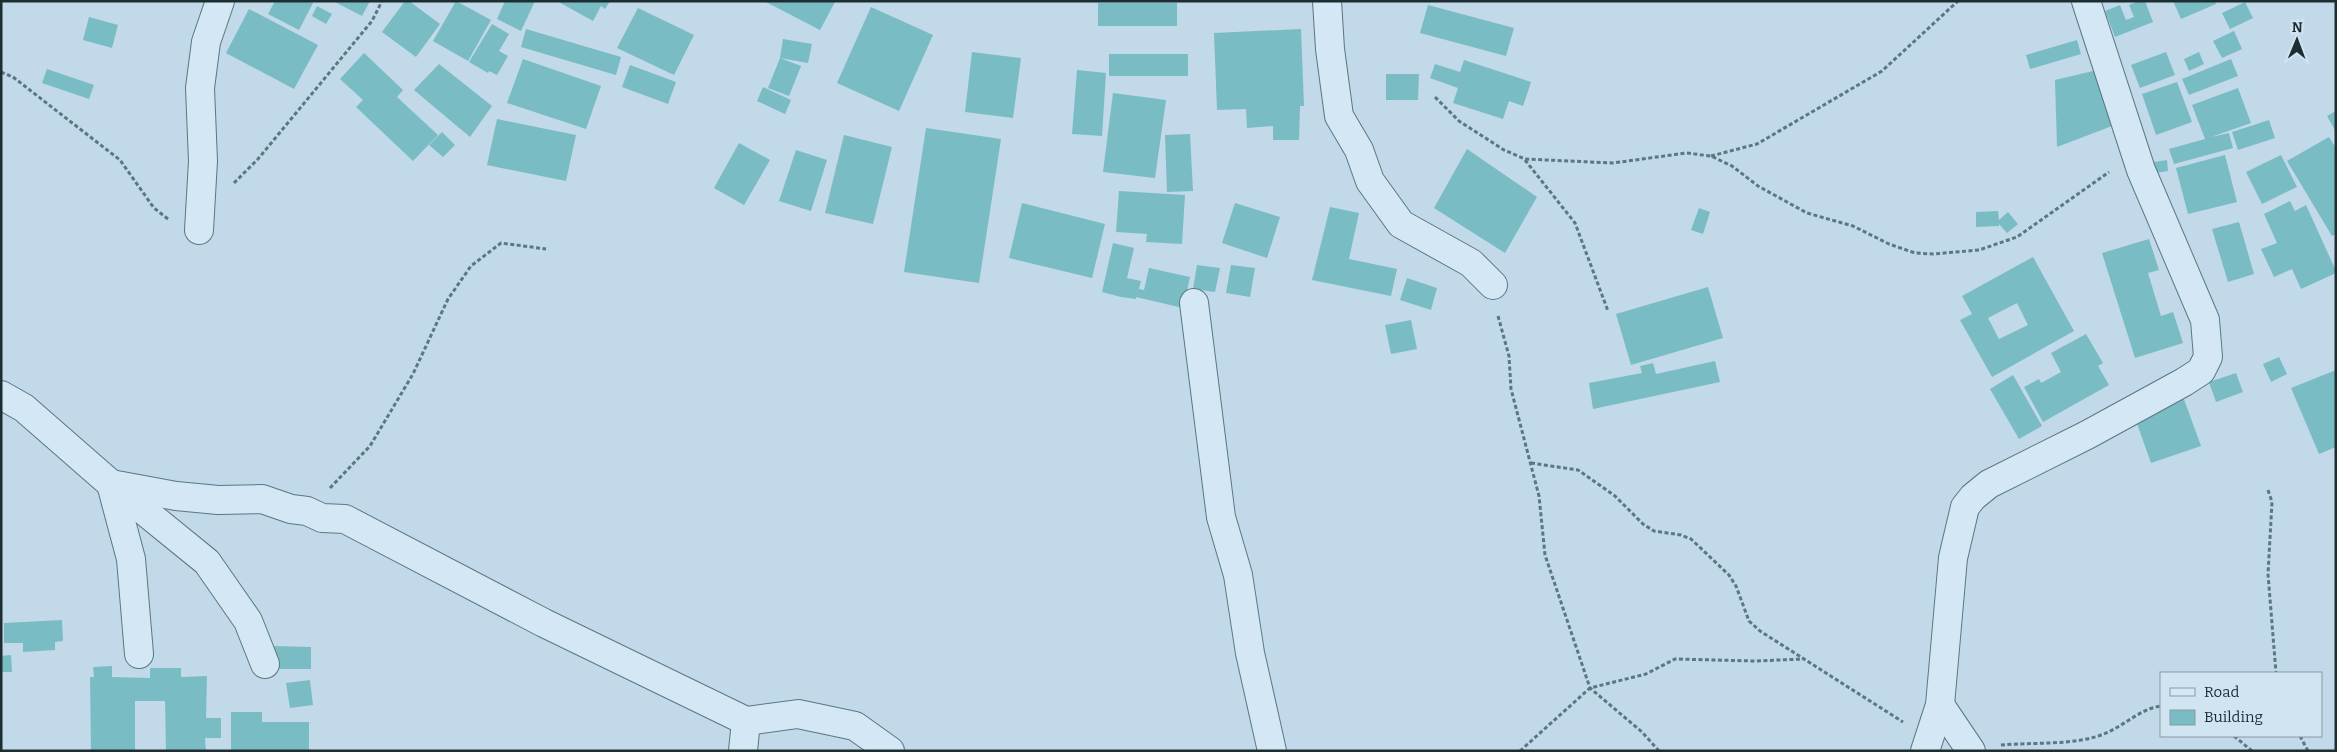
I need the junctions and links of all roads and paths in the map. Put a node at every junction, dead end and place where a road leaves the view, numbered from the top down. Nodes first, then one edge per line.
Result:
1 (220, 1) edge
2 (382, 1) edge
3 (1327, 1) edge
4 (1958, 1) edge
5 (2086, 1) edge
6 (1, 72) edge
7 (1435, 96) dead end
8 (2136, 152) junction
9 (1711, 156) junction
10 (1525, 159) junction
11 (200, 222) junction
12 (546, 250) dead end
13 (1493, 285) joint
14 (1194, 303) dead end
15 (1608, 311) dead end
16 (1, 395) edge
17 (1531, 463) junction
18 (111, 484) junction
19 (2268, 490) dead end
20 (307, 511) junction
21 (139, 654) dead end
22 (1803, 659) junction
23 (265, 664) dead end
24 (2276, 672) edge
25 (1590, 688) junction
26 (1940, 705) junction
27 (2160, 706) edge
28 (746, 721) junction
29 (2235, 737) edge
30 (2301, 737) edge
31 (1927, 745) edge
32 (1970, 749) edge
33 (743, 751) edge
34 (890, 751) edge
35 (1272, 751) edge
36 (1520, 751) edge
37 (1659, 751) edge
38 (2252, 751) edge
39 (2308, 751) edge

1 - 11 street
2 - 11 path
3 - 13 street
4 - 9 path
5 - 8 street
6 - 11 path
7 - 10 path
8 - 9 path
8 - 26 street
9 - 10 path
10 - 15 path
12 - 20 path
13 - 17 path
14 - 35 street
16 - 18 street
17 - 22 path
17 - 25 path
18 - 20 street
18 - 21 street
18 - 23 street
19 - 24 path
20 - 28 street
22 - 25 path
22 - 31 path
25 - 36 path
25 - 37 path
26 - 31 street
26 - 32 street
27 - 32 path
28 - 33 street
28 - 34 street
29 - 38 path
30 - 39 path

